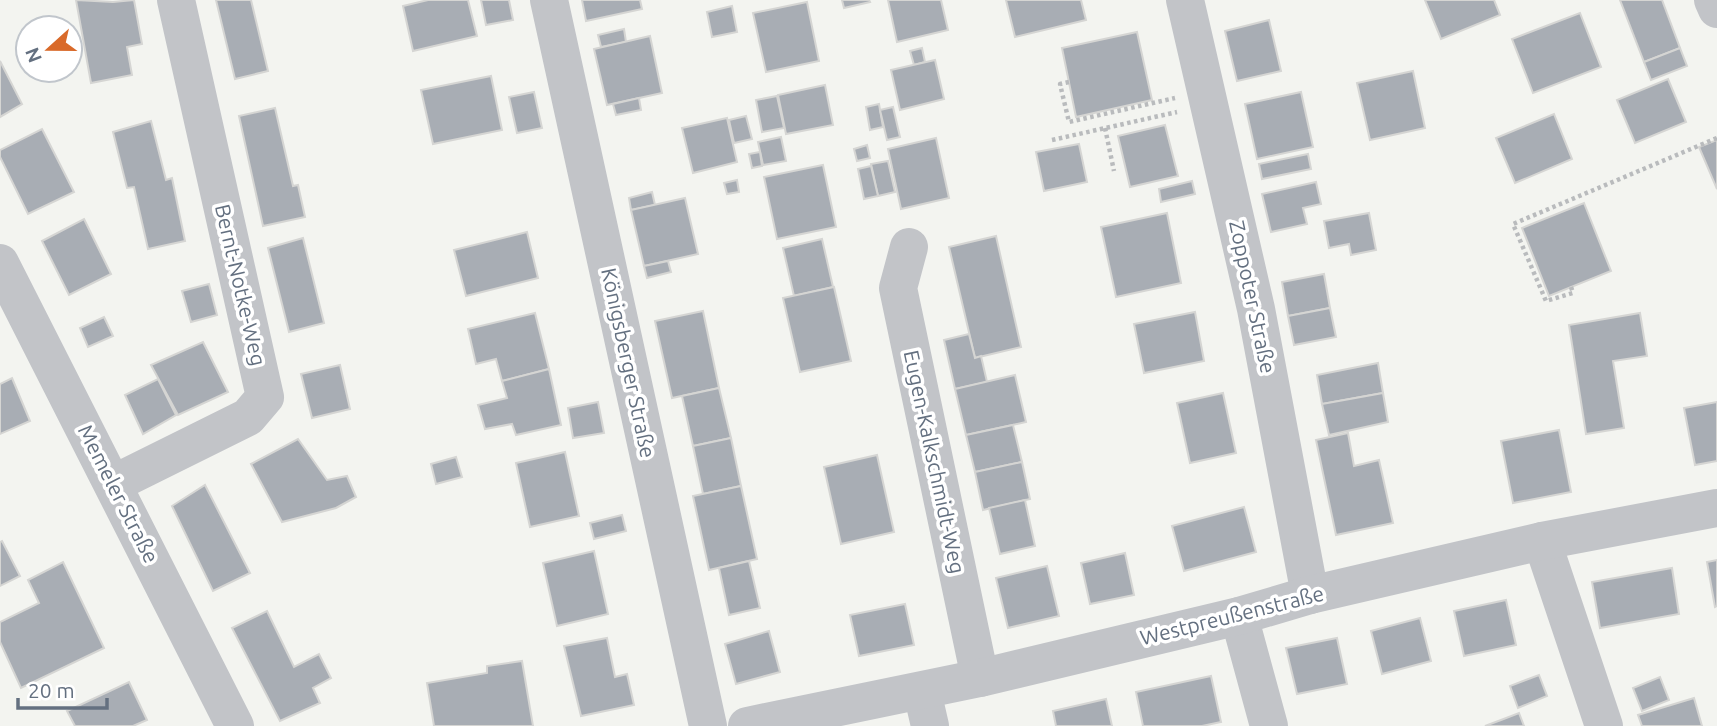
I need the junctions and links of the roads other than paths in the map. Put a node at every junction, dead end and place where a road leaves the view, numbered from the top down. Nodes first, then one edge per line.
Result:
1 (176, 0) edge
2 (549, 0) edge
3 (1185, 0) edge
4 (1713, 0) edge
5 (1717, 9) edge
6 (909, 247) dead end
7 (0, 263) edge
8 (113, 484) junction
9 (1717, 508) edge
10 (1542, 541) junction
11 (1310, 596) junction
12 (1239, 615) junction
13 (980, 678) junction
14 (926, 709) edge
15 (235, 726) edge
16 (708, 726) edge
17 (747, 726) edge
18 (1269, 726) edge
19 (1604, 726) edge

1 - 8 street, Bernt-Notke-Weg
2 - 16 street, Königsberger Straße
3 - 11 street, Zoppoter Straße
4 - 5 street
6 - 13 street, Eugen-Kalkschmidt-Weg
7 - 8 street, Memeler Straße
8 - 15 street, Memeler Straße
9 - 10 street, Westpreußenstraße
10 - 11 street, Westpreußenstraße
10 - 19 street
11 - 12 street, Westpreußenstraße
12 - 13 street, Westpreußenstraße
12 - 18 street
13 - 14 street, Westpreußenstraße
14 - 17 street, Westpreußenstraße

